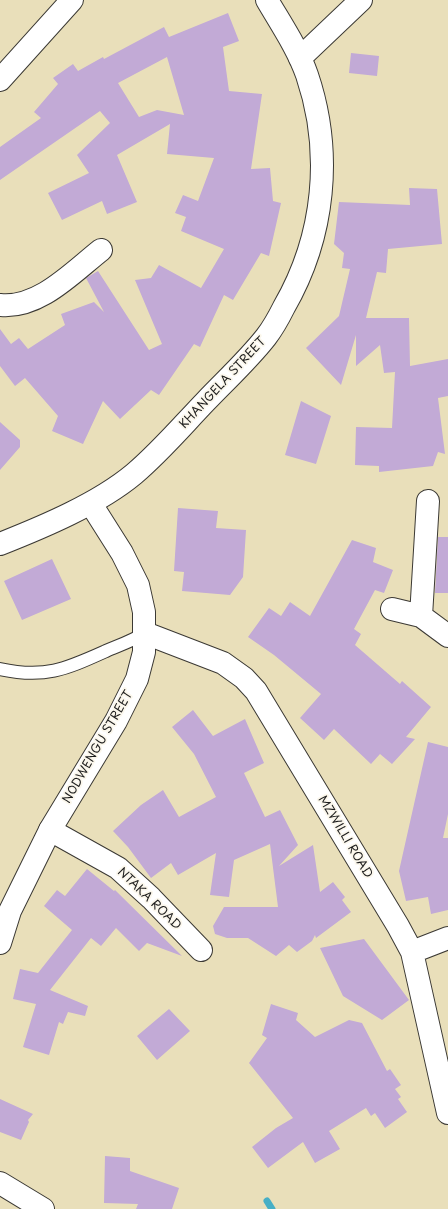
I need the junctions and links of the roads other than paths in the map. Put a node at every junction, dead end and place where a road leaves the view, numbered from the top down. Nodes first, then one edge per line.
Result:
1 (72, 0) edge
2 (267, 0) edge
3 (361, 0) edge
4 (300, 58) junction
5 (0, 80) edge
6 (101, 250) dead end
7 (0, 304) edge
8 (428, 501) dead end
9 (91, 504) junction
10 (0, 544) edge
11 (392, 609) dead end
12 (421, 616) junction
13 (145, 633) junction
14 (448, 636) edge
15 (0, 669) edge
16 (50, 830) junction
17 (448, 938) edge
18 (0, 943) edge
19 (201, 950) dead end
20 (412, 952) junction
21 (448, 1113) edge
22 (0, 1183) edge
23 (43, 1209) edge

1 - 5 street
2 - 4 street, KHANGELA STREET
3 - 4 street
4 - 9 street, KHANGELA STREET
6 - 7 street
8 - 12 street
9 - 10 street, KHANGELA STREET
9 - 13 street, NODWENGU STREET
11 - 12 street
12 - 14 street
13 - 15 lane
13 - 16 street, NODWENGU STREET
13 - 20 street, MZWILLI ROAD
16 - 18 street, NODWENGU STREET
16 - 19 street, NTAKA ROAD
17 - 20 street
20 - 21 street, MZWILLI ROAD
22 - 23 street

